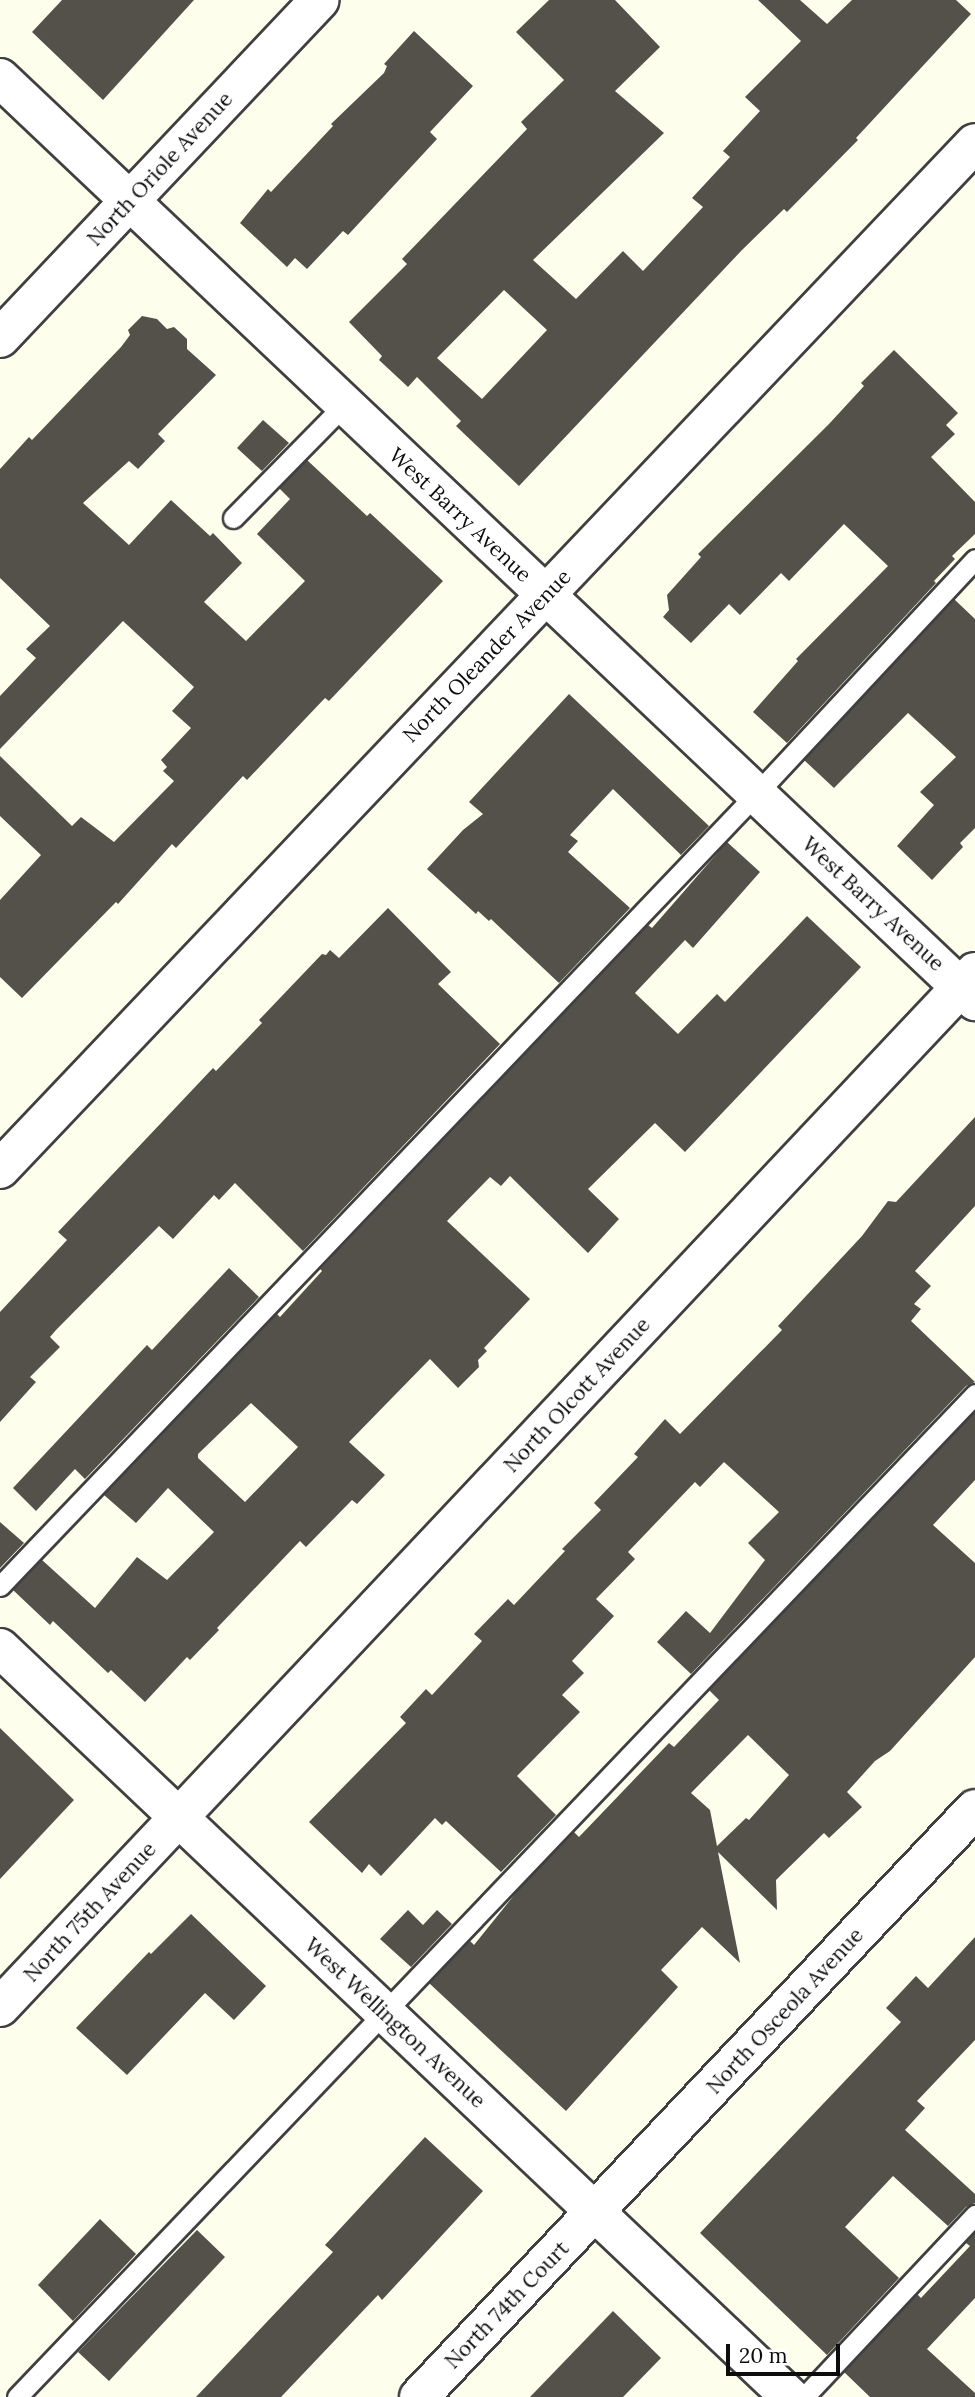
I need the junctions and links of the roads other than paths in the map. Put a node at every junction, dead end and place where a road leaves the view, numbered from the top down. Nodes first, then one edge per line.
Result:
1 (320, 0) edge
2 (0, 78) edge
3 (975, 144) edge
4 (129, 202) junction
5 (0, 338) edge
6 (344, 405) junction
7 (233, 518) dead end
8 (975, 559) edge
9 (545, 596) junction
10 (756, 794) junction
11 (970, 987) edge
12 (0, 1169) edge
13 (975, 1394) edge
14 (0, 1586) edge
15 (0, 1648) edge
16 (975, 1809) edge
17 (179, 1818) junction
18 (0, 2007) edge
19 (384, 2013) junction
20 (595, 2212) junction
21 (975, 2216) edge
22 (17, 2397) edge
23 (419, 2397) edge
24 (790, 2397) edge
25 (804, 2397) edge

1 - 4 street, North Oriole Avenue
2 - 4 street, West Barry Avenue
3 - 9 street, North Oleander Avenue
4 - 5 street, North Oriole Avenue
4 - 6 street, West Barry Avenue
6 - 7 lane
6 - 9 street, West Barry Avenue
8 - 10 lane
9 - 10 street, West Barry Avenue
9 - 12 street, North Oleander Avenue
10 - 11 street, West Barry Avenue
10 - 14 lane
11 - 17 street, North Olcott Avenue
13 - 19 lane
15 - 17 street, West Wellington Avenue
16 - 20 street, North Osceola Avenue
17 - 18 street, North 75th Avenue
17 - 19 street, West Wellington Avenue
19 - 20 street, West Wellington Avenue
19 - 22 lane
20 - 23 street, North 74th Court
20 - 24 street, West Wellington Avenue
21 - 25 lane

